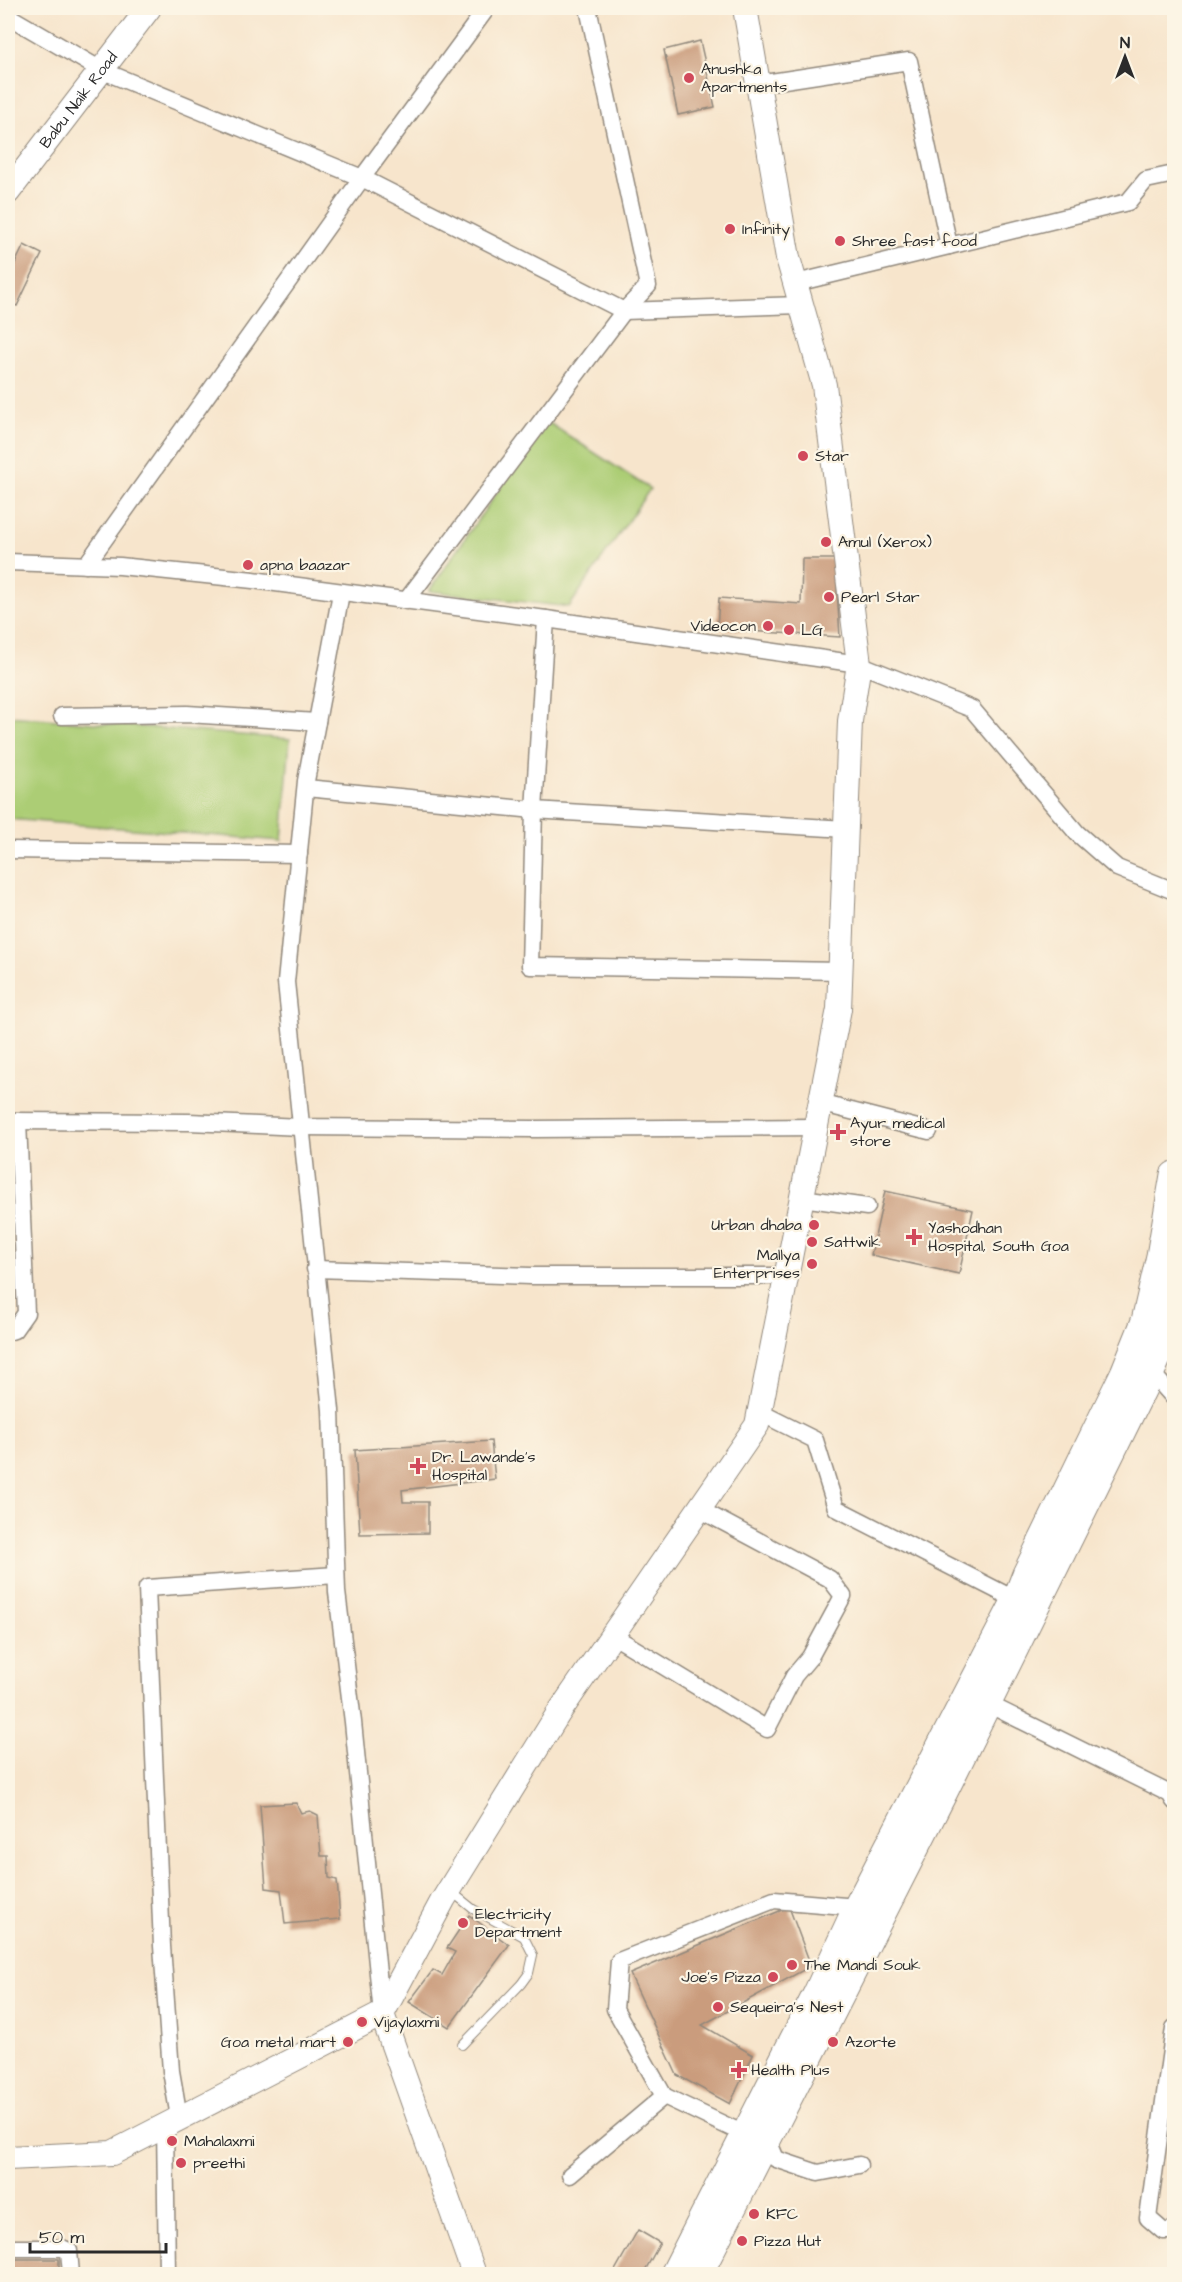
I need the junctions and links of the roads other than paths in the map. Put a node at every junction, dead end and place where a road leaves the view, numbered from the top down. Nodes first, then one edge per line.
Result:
1 (487, 8) edge
2 (588, 8) edge
3 (745, 8) edge
4 (145, 10) edge
5 (8, 16) edge
6 (101, 70) junction
7 (758, 84) junction
8 (1174, 174) edge
9 (362, 178) junction
10 (8, 192) edge
11 (949, 246) junction
12 (798, 294) junction
13 (624, 311) junction
14 (8, 562) edge
15 (86, 565) junction
16 (341, 593) junction
17 (406, 601) junction
18 (546, 619) junction
19 (859, 664) junction
20 (62, 716) dead end
21 (317, 722) junction
22 (306, 788) junction
23 (534, 810) junction
24 (846, 829) junction
25 (8, 850) edge
26 (299, 854) junction
27 (1174, 891) edge
28 (841, 971) junction
29 (820, 1102) junction
30 (13, 1121) edge
31 (300, 1127) junction
32 (816, 1127) junction
33 (929, 1131) dead end
34 (1174, 1175) edge
35 (802, 1198) junction
36 (867, 1207) dead end
37 (315, 1269) junction
38 (786, 1276) junction
39 (1174, 1300) edge
40 (8, 1332) edge
41 (1151, 1372) junction
42 (1174, 1398) edge
43 (759, 1412) junction
44 (699, 1509) junction
45 (336, 1575) junction
46 (1016, 1600) junction
47 (612, 1635) junction
48 (988, 1704) junction
49 (1174, 1802) edge
50 (449, 1890) junction
51 (856, 1907) junction
52 (382, 2014) junction
53 (1174, 2028) edge
54 (462, 2045) dead end
55 (664, 2096) junction
56 (172, 2120) junction
57 (756, 2137) junction
58 (8, 2158) edge
59 (860, 2165) dead end
60 (570, 2175) dead end
61 (1174, 2231) edge
62 (8, 2248) edge
63 (70, 2274) edge
64 (167, 2274) edge
65 (474, 2274) edge
66 (674, 2274) edge
67 (699, 2274) edge

1 - 9 street
2 - 13 street
3 - 7 street
4 - 6 street, Babu Naik Road
5 - 6 street
6 - 9 street
6 - 10 street, Babu Naik Road
7 - 11 street
7 - 12 street
8 - 11 street
9 - 13 street
9 - 15 street
11 - 12 street
12 - 13 street
12 - 19 street
13 - 17 street
14 - 15 street
15 - 16 street
16 - 17 street
16 - 21 street
17 - 18 street
18 - 19 street
18 - 23 street
19 - 24 street
19 - 27 street
20 - 21 street
21 - 22 street
22 - 23 street
22 - 26 street
23 - 24 street
23 - 28 street
24 - 28 street
25 - 26 street
26 - 31 street
28 - 29 street
29 - 32 street
29 - 33 street
30 - 31 street
30 - 40 street
31 - 32 street
31 - 37 street
32 - 35 street
34 - 46 main road
35 - 36 street
35 - 38 street
37 - 38 street
37 - 45 street
38 - 43 street
39 - 41 main road
41 - 42 street
41 - 48 main road
43 - 44 street
43 - 46 street
44 - 47 street
44 - 47 street
45 - 52 street
45 - 56 street
46 - 51 main road
47 - 50 street
48 - 49 street
48 - 57 main road
50 - 52 street
50 - 54 lane
51 - 55 street
51 - 57 main road
52 - 56 street
52 - 65 street
53 - 61 street
55 - 57 street
55 - 60 street
56 - 58 street
56 - 64 street
57 - 59 street
57 - 66 main road
57 - 67 main road
62 - 63 street

